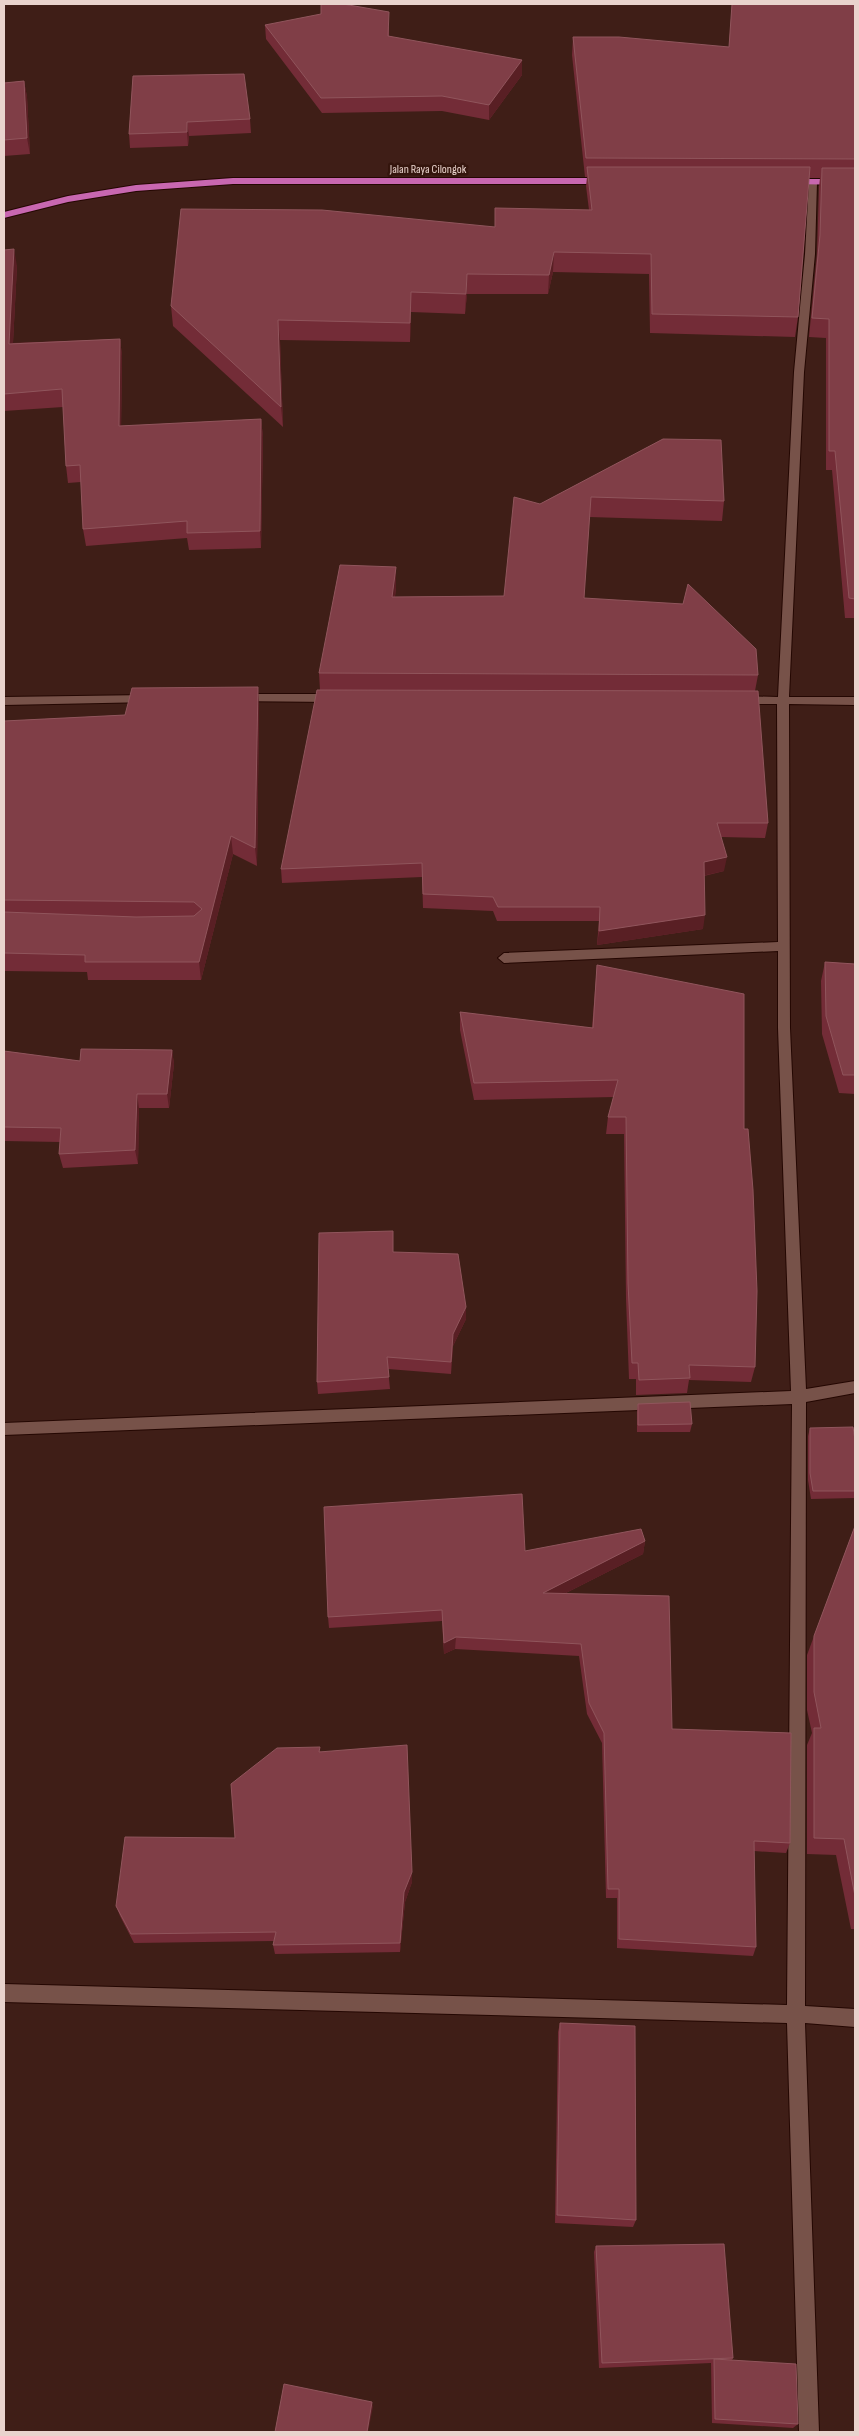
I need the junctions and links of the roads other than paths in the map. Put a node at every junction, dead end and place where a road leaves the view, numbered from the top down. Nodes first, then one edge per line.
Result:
1 (616, 182) edge
2 (784, 182) edge
3 (813, 182) junction
4 (855, 182) edge
5 (4, 215) edge
6 (225, 698) edge
7 (341, 698) edge
8 (157, 699) edge
9 (726, 700) edge
10 (783, 700) junction
11 (4, 701) edge
12 (855, 701) edge
13 (784, 946) junction
14 (504, 958) dead end
15 (855, 1387) edge
16 (799, 1397) junction
17 (4, 1429) edge
18 (4, 1993) edge
19 (796, 2014) junction
20 (855, 2018) edge
21 (809, 2432) edge

1 - 5 highway, Jalan Raya Cilongok
2 - 3 highway
3 - 4 highway
3 - 10 street
6 - 7 street
8 - 11 street
9 - 10 street
10 - 12 street
10 - 13 street
13 - 14 street
13 - 16 street
15 - 16 street
16 - 17 street
16 - 19 street
18 - 19 street
19 - 20 street
19 - 21 street

